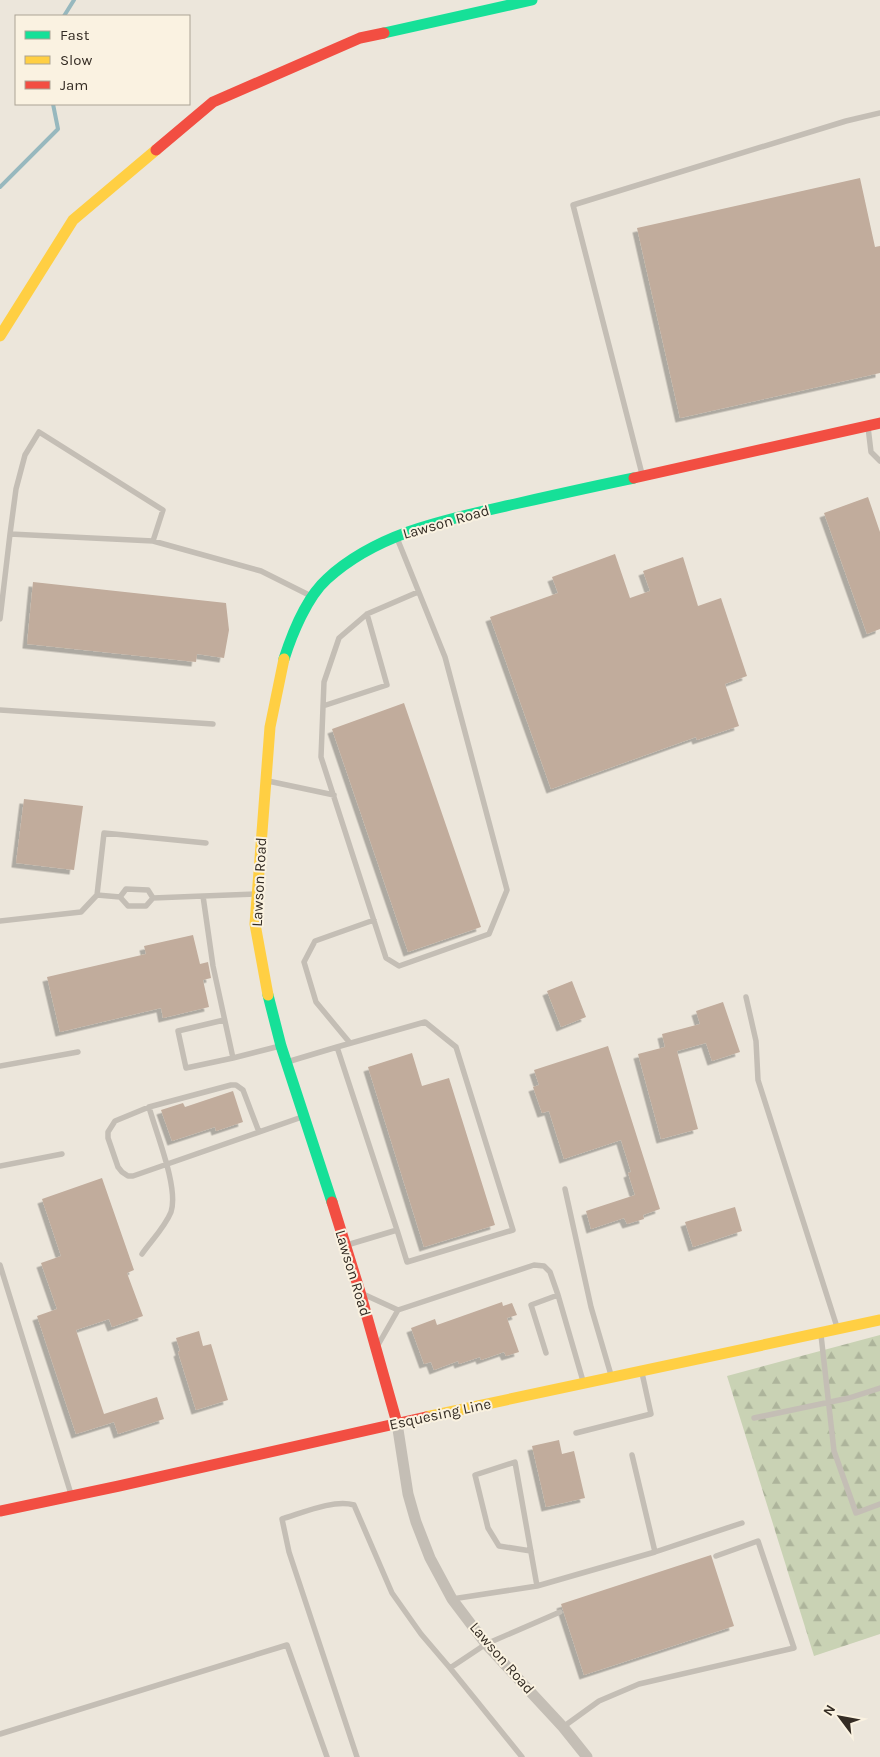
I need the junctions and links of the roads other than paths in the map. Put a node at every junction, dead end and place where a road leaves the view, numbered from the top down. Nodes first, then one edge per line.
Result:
1 (532, 0) edge
2 (880, 113) edge
3 (0, 336) edge
4 (880, 422) edge
5 (868, 425) junction
6 (880, 462) edge
7 (643, 476) junction
8 (10, 534) junction
9 (396, 536) junction
10 (153, 541) junction
11 (418, 592) junction
12 (313, 597) junction
13 (367, 614) junction
14 (0, 620) edge
15 (323, 706) junction
16 (0, 710) edge
17 (213, 724) dead end
18 (266, 780) junction
19 (334, 795) junction
20 (206, 842) dead end
21 (256, 894) junction
22 (97, 895) junction
23 (203, 896) junction
24 (120, 897) junction
25 (153, 898) junction
26 (374, 920) junction
27 (0, 921) edge
28 (746, 998) dead end
29 (224, 1020) junction
30 (350, 1043) junction
31 (281, 1046) junction
32 (337, 1047) junction
33 (78, 1052) dead end
34 (233, 1058) junction
35 (286, 1062) junction
36 (0, 1066) edge
37 (148, 1107) junction
38 (304, 1117) junction
39 (259, 1132) junction
40 (62, 1154) dead end
41 (166, 1165) junction
42 (0, 1166) edge
43 (566, 1189) dead end
44 (396, 1230) junction
45 (345, 1245) junction
46 (142, 1254) dead end
47 (0, 1265) edge
48 (360, 1292) junction
49 (558, 1295) junction
50 (398, 1310) junction
51 (880, 1320) edge
52 (837, 1329) junction
53 (821, 1333) junction
54 (376, 1349) junction
55 (546, 1353) dead end
56 (641, 1371) junction
57 (612, 1377) junction
58 (583, 1384) junction
59 (880, 1388) edge
60 (829, 1402) junction
61 (754, 1418) dead end
62 (397, 1423) junction
63 (576, 1434) dead end
64 (632, 1455) dead end
65 (72, 1496) junction
66 (880, 1504) edge
67 (0, 1511) edge
68 (742, 1523) dead end
69 (531, 1551) junction
70 (655, 1552) junction
71 (716, 1556) dead end
72 (537, 1586) junction
73 (452, 1599) junction
74 (560, 1612) dead end
75 (486, 1644) junction
76 (450, 1668) junction
77 (563, 1727) junction
78 (0, 1734) edge
79 (327, 1757) edge
80 (356, 1757) edge
81 (522, 1757) edge
82 (586, 1757) edge

1 - 3 street
2 - 7 lane
4 - 5 street, Lawson Road
5 - 6 lane
5 - 7 street, Lawson Road
7 - 9 street, Lawson Road
8 - 10 lane
8 - 10 lane
8 - 14 lane
9 - 11 lane
9 - 12 street, Lawson Road
10 - 12 lane
11 - 13 lane
11 - 26 lane
12 - 18 street, Lawson Road
13 - 15 lane
13 - 15 lane
15 - 19 lane
16 - 17 lane
18 - 19 lane
18 - 21 street, Lawson Road
19 - 26 lane
20 - 22 lane
21 - 23 lane
21 - 31 street, Lawson Road
22 - 24 lane
22 - 27 lane
23 - 25 lane
23 - 29 lane
24 - 25 lane
24 - 25 lane
26 - 30 lane
28 - 52 lane
29 - 34 lane
29 - 34 lane
30 - 32 lane
30 - 44 lane
31 - 34 lane
31 - 35 street, Lawson Road
32 - 35 lane
32 - 44 lane
33 - 36 lane
35 - 38 street, Lawson Road
37 - 39 lane
37 - 41 lane
37 - 41 lane
38 - 39 lane
38 - 45 street, Lawson Road
39 - 41 lane
40 - 42 lane
41 - 46 lane
43 - 57 lane
44 - 45 lane
45 - 48 street, Lawson Road
47 - 65 lane
48 - 50 lane
48 - 54 street, Lawson Road
49 - 50 lane
49 - 55 lane
49 - 58 lane
50 - 54 lane
51 - 52 street, Esquesing Line
52 - 53 street, Esquesing Line
53 - 56 street, Esquesing Line
53 - 60 lane
54 - 62 street, Lawson Road
56 - 57 street, Esquesing Line
56 - 63 lane
57 - 58 street, Esquesing Line
58 - 62 street, Esquesing Line
59 - 60 lane
60 - 61 lane
60 - 66 lane
62 - 65 street, Esquesing Line
62 - 73 street, Lawson Road
64 - 70 lane
65 - 67 street, Esquesing Line
68 - 70 lane
69 - 69 lane
69 - 72 lane
70 - 72 lane
71 - 77 lane
72 - 73 lane
73 - 75 street, Lawson Road
74 - 75 lane
75 - 76 lane
75 - 77 street, Lawson Road
76 - 80 lane
76 - 81 lane
77 - 82 street, Lawson Road
78 - 79 lane

